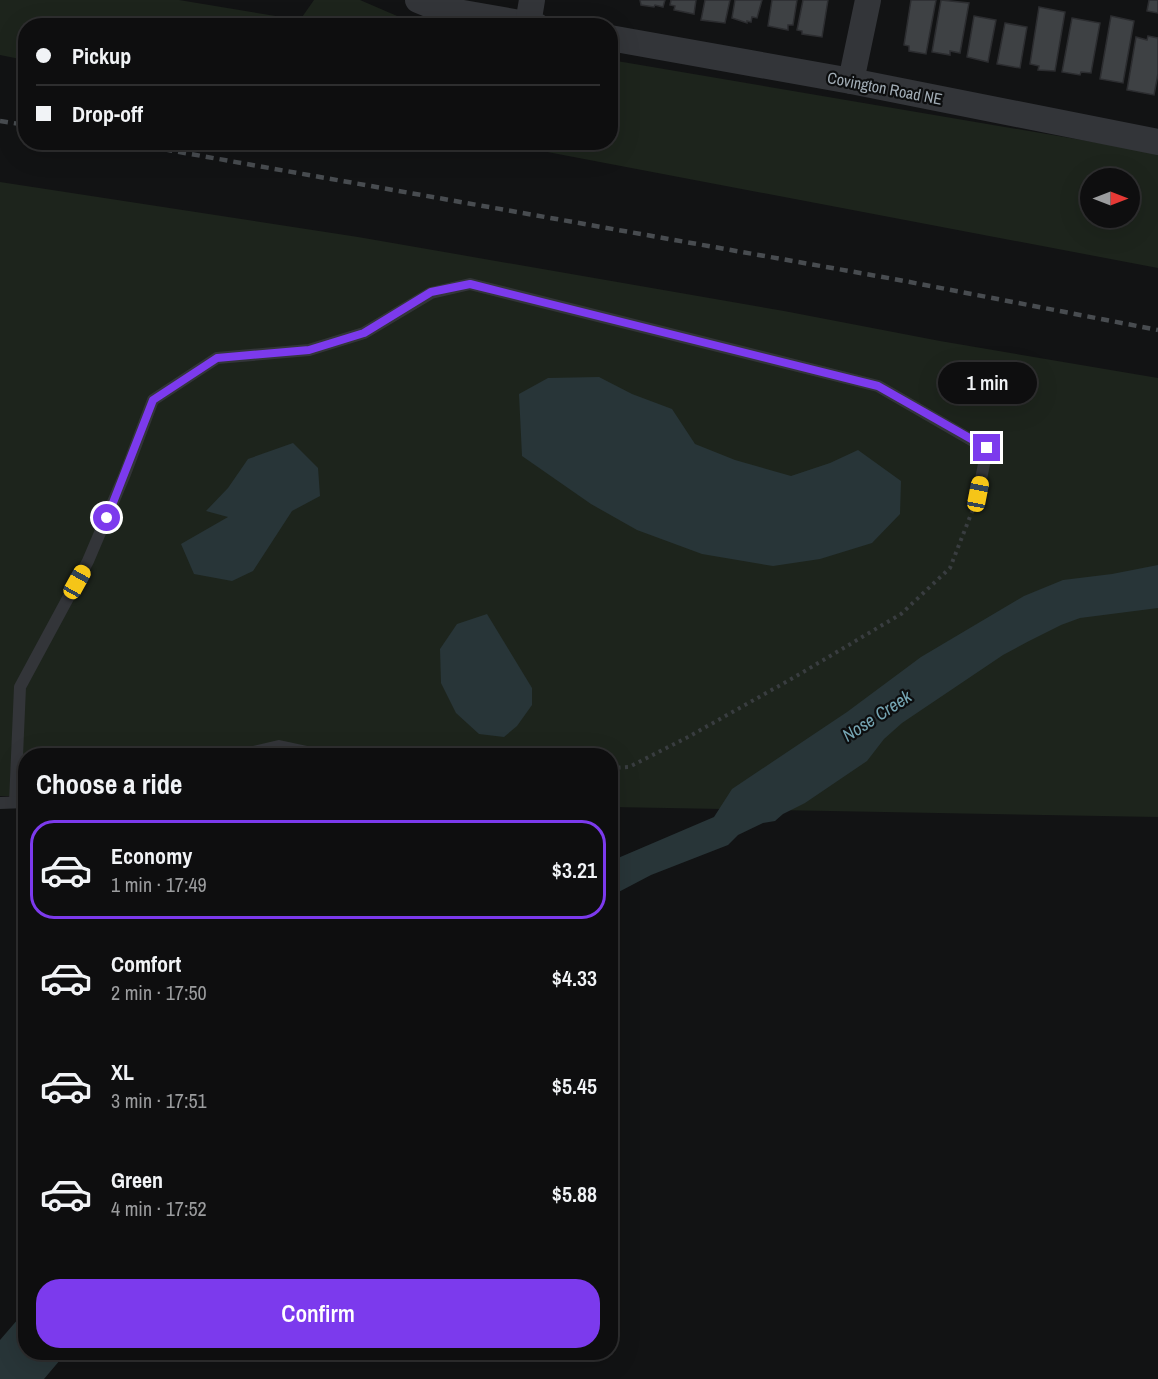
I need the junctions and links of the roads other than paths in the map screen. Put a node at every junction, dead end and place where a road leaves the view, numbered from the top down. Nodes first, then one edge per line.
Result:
1 (418, 0) edge
2 (868, 0) edge
3 (532, 16) edge
4 (618, 40) edge
5 (851, 81) junction
6 (1158, 142) edge
7 (978, 494) road end
8 (20, 748) edge
9 (271, 748) edge
10 (288, 748) edge
11 (18, 802) edge
12 (0, 803) edge

1 - 3 street
2 - 5 street
4 - 5 street, Covington Road NE
5 - 6 street, Covington Road NE
7 - 8 lane
9 - 10 lane
11 - 12 lane

